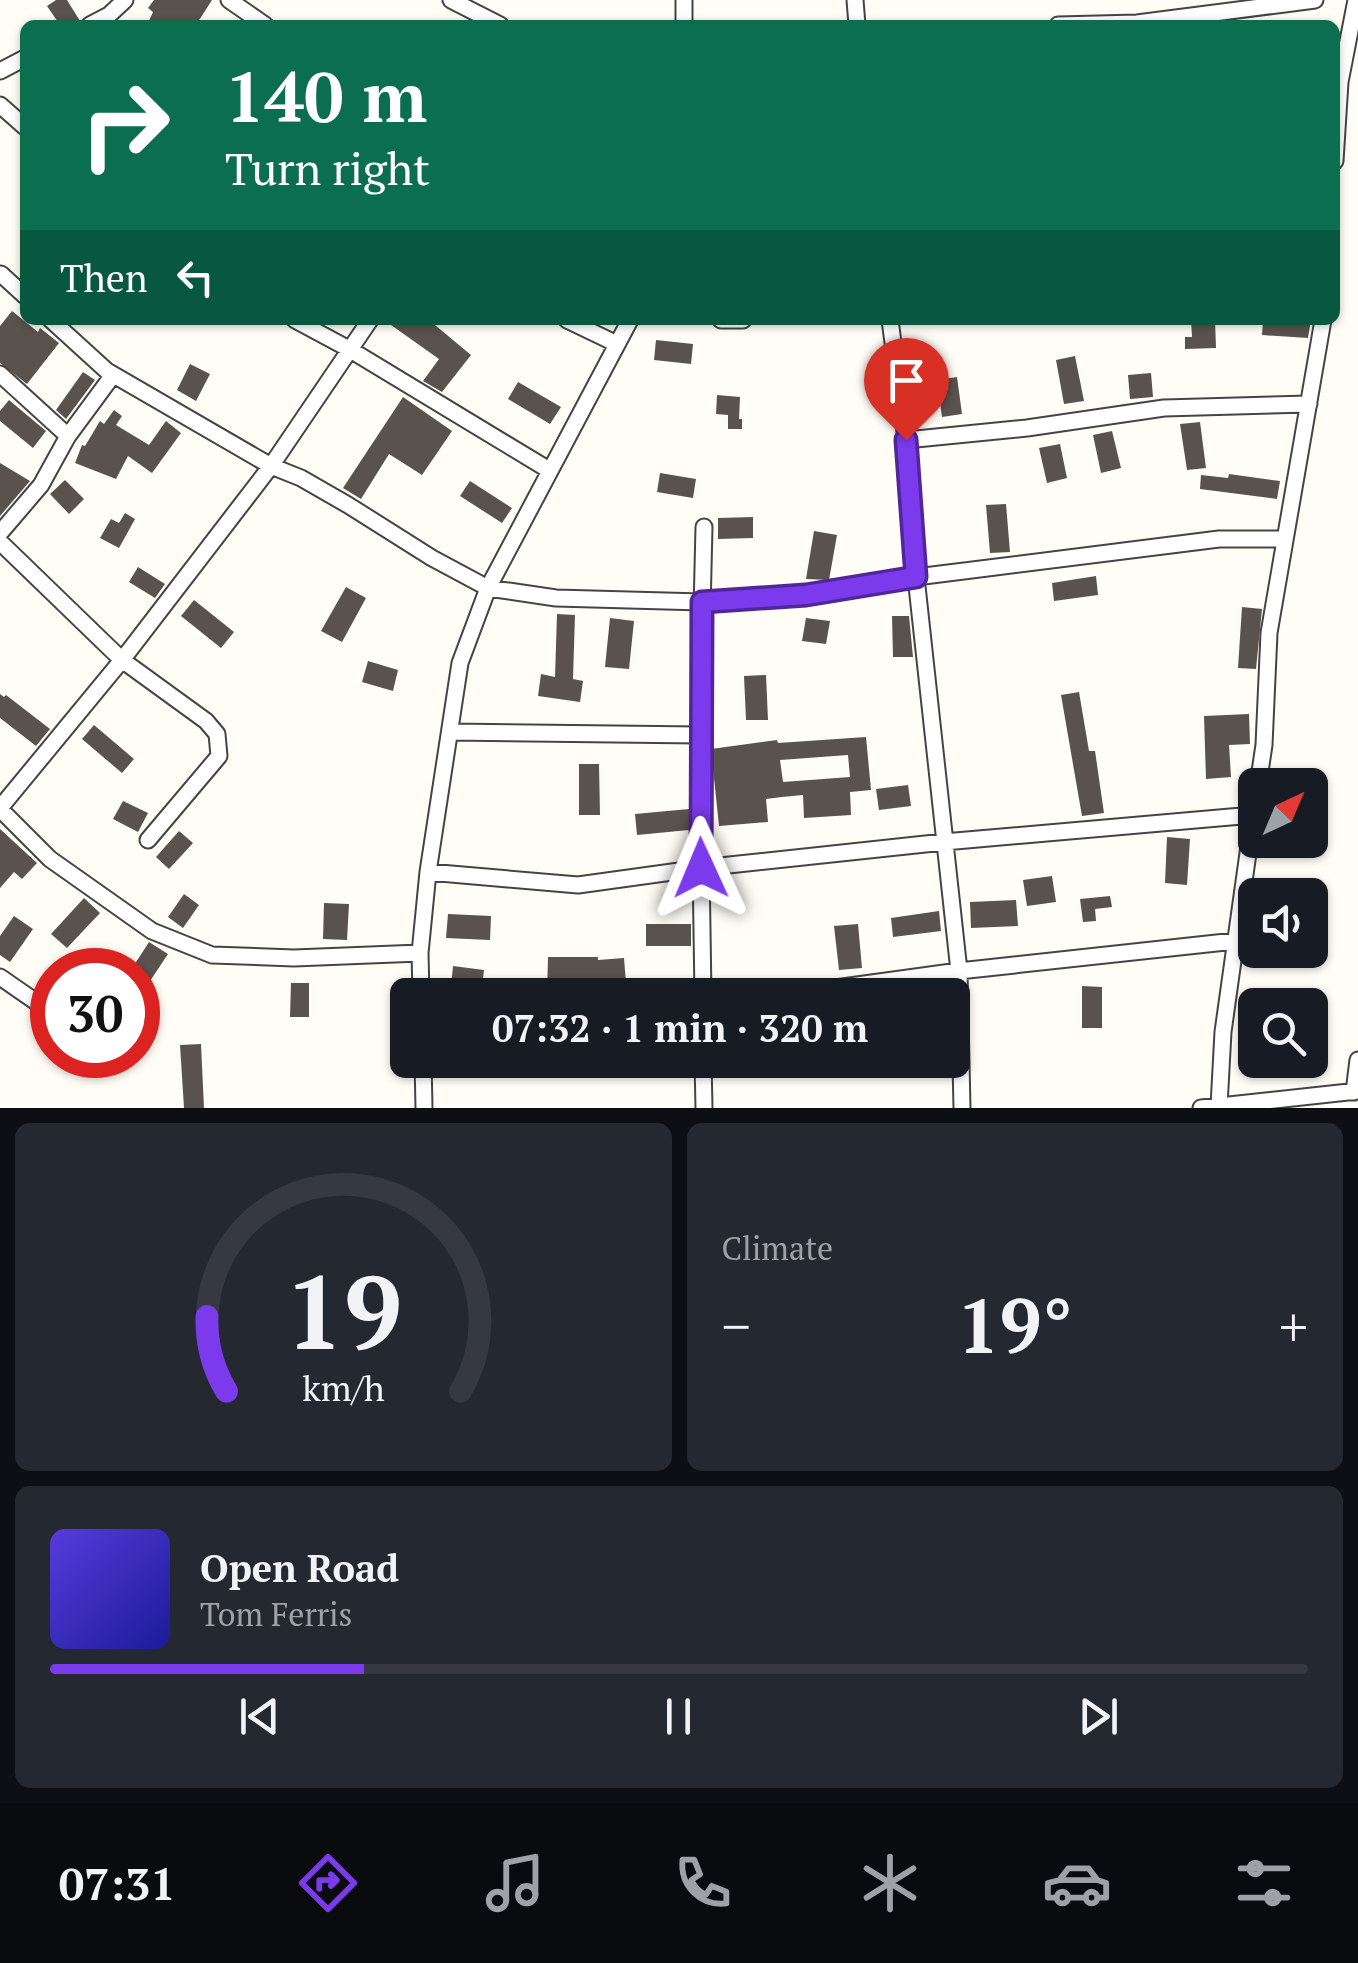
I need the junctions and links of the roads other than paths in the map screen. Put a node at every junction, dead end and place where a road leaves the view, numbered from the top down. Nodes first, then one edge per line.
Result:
1 (125, 0) edge
2 (230, 0) edge
3 (451, 0) edge
4 (1315, 0) edge
5 (1356, 0) edge
6 (100, 20) edge
7 (258, 20) edge
8 (490, 20) edge
9 (1160, 20) edge
10 (1340, 82) edge
11 (0, 105) edge
12 (20, 123) edge
13 (1, 274) edge
14 (20, 291) edge
15 (57, 325) edge
16 (304, 325) edge
17 (366, 325) edge
18 (577, 325) edge
19 (627, 325) edge
20 (891, 325) edge
21 (1322, 325) edge
22 (617, 344) junction
23 (349, 349) junction
24 (0, 374) edge
25 (113, 374) junction
26 (1309, 404) junction
27 (68, 436) junction
28 (906, 440) junction
29 (271, 466) junction
30 (548, 470) junction
31 (704, 526) dead end
32 (0, 533) edge
33 (1285, 539) junction
34 (0, 542) edge
35 (916, 577) junction
36 (488, 588) junction
37 (702, 602) junction
38 (122, 660) junction
39 (450, 732) junction
40 (699, 735) junction
41 (1261, 768) edge
42 (0, 809) edge
43 (1238, 811) edge
44 (148, 840) dead end
45 (944, 842) junction
46 (1247, 858) edge
47 (701, 868) junction
48 (428, 872) junction
49 (1235, 941) junction
50 (420, 954) junction
51 (958, 971) junction
52 (0, 977) edge
53 (421, 978) edge
54 (703, 978) edge
55 (907, 978) edge
56 (30, 997) edge
57 (1358, 1060) edge
58 (423, 1078) edge
59 (704, 1078) edge
60 (1356, 1091) edge
61 (1219, 1106) edge
62 (424, 1108) edge
63 (704, 1108) edge
64 (962, 1108) edge
65 (1201, 1108) edge

1 - 6 street
2 - 7 street
3 - 8 street
4 - 9 street
5 - 10 street
11 - 12 street
13 - 14 street
15 - 25 street
16 - 23 street
17 - 23 street
18 - 22 street
19 - 22 street
20 - 28 street
21 - 26 street
22 - 30 street
23 - 29 street
23 - 30 street
24 - 27 street
25 - 27 street
25 - 29 street
26 - 28 street
26 - 33 street
27 - 32 street
28 - 35 street
29 - 36 street
29 - 38 street
30 - 36 street
31 - 37 street
33 - 35 street
33 - 41 street
34 - 38 street
35 - 37 street
35 - 45 street
36 - 37 street
36 - 39 street
37 - 40 street
38 - 42 street
38 - 44 street
39 - 40 street
39 - 48 street
40 - 47 street
42 - 50 street
43 - 45 street
45 - 47 street
45 - 51 street
46 - 49 street
47 - 48 street
47 - 54 street
48 - 50 street
49 - 51 street
49 - 61 street
50 - 53 street
51 - 55 street
51 - 64 street
52 - 56 street
57 - 60 street
58 - 62 street
59 - 63 street
60 - 61 street
61 - 65 street

